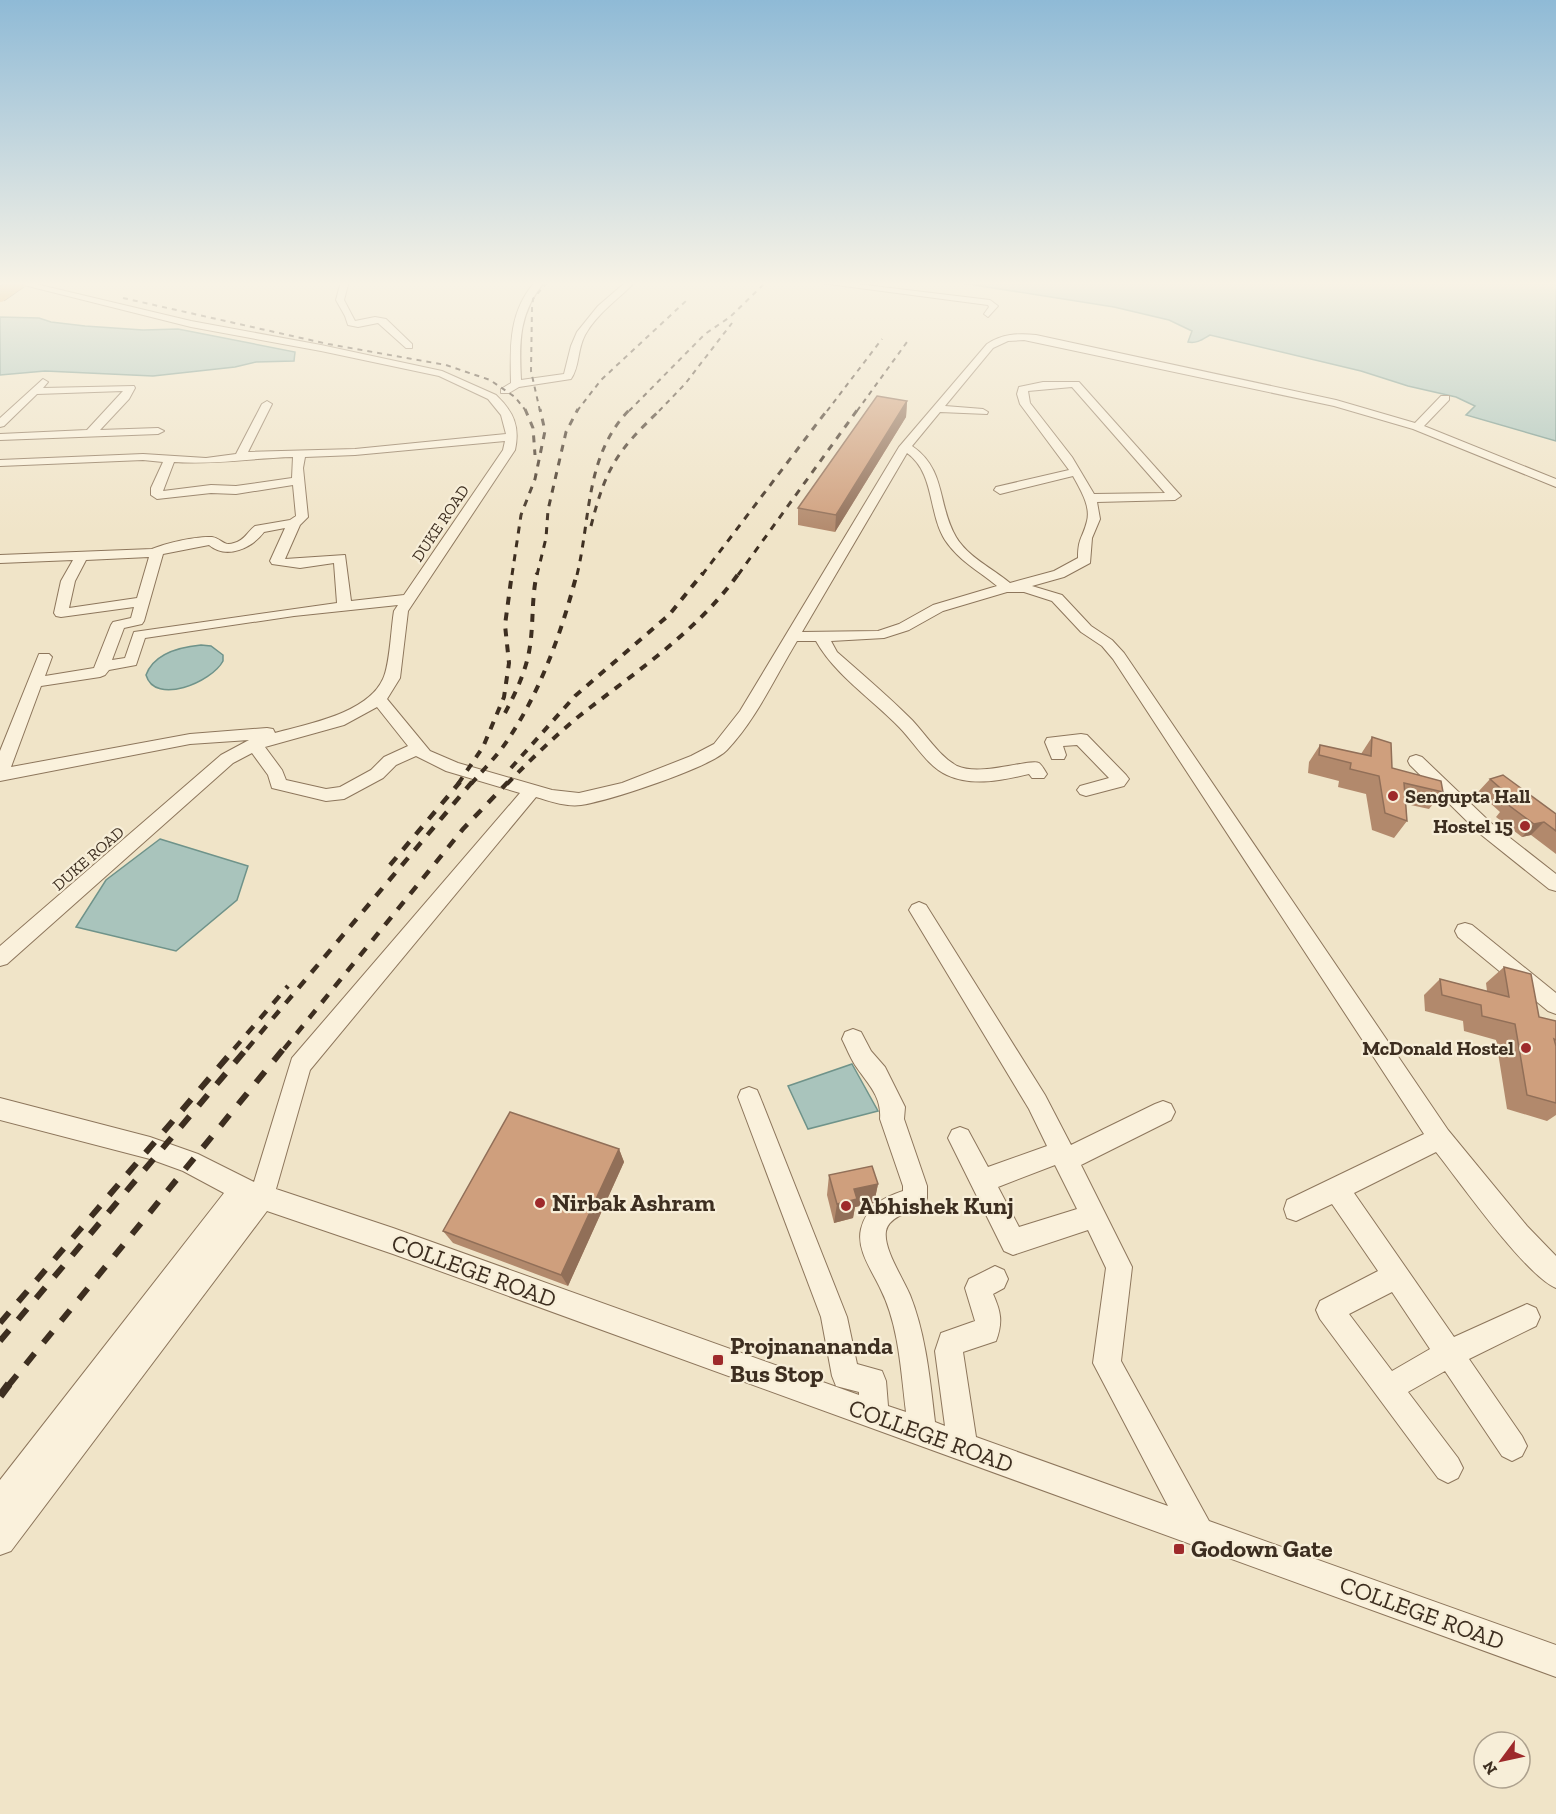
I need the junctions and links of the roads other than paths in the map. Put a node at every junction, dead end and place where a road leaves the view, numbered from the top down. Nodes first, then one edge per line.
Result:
1 (403, 366) edge
2 (516, 366) edge
3 (573, 366) edge
4 (973, 366) edge
5 (1164, 366) edge
6 (1193, 372) junction
7 (48, 378) dead end
8 (1184, 383) dead end
9 (516, 384) junction
10 (34, 391) junction
11 (492, 397) junction
12 (1445, 398) dead end
13 (267, 404) dead end
14 (936, 409) junction
15 (983, 412) dead end
16 (0, 424) edge
17 (1417, 427) junction
18 (158, 431) dead end
19 (90, 434) junction
20 (0, 437) edge
21 (513, 437) junction
22 (905, 447) junction
23 (300, 453) junction
24 (240, 456) junction
25 (170, 458) junction
26 (0, 463) edge
27 (1076, 472) junction
28 (299, 480) junction
29 (1556, 483) edge
30 (1000, 490) dead end
31 (1090, 498) junction
32 (294, 524) junction
33 (154, 553) junction
34 (82, 555) junction
35 (0, 558) edge
36 (1007, 588) junction
37 (410, 599) junction
38 (141, 602) junction
39 (344, 606) junction
40 (821, 636) junction
41 (792, 637) junction
42 (44, 657) dead end
43 (102, 666) junction
44 (35, 682) junction
45 (379, 699) junction
46 (300, 731) junction
47 (254, 744) junction
48 (417, 749) junction
49 (1416, 761) dead end
50 (0, 774) edge
51 (526, 789) junction
52 (1086, 790) dead end
53 (1556, 884) edge
54 (919, 910) dead end
55 (1465, 932) dead end
56 (0, 958) edge
57 (1556, 1005) edge
58 (853, 1039) dead end
59 (749, 1097) dead end
60 (0, 1109) edge
61 (1163, 1112) dead end
62 (960, 1138) dead end
63 (1440, 1138) junction
64 (1063, 1156) junction
65 (982, 1181) junction
66 (1336, 1188) junction
67 (252, 1193) junction
68 (1296, 1209) dead end
69 (1094, 1216) junction
70 (1556, 1275) edge
71 (1396, 1276) junction
72 (995, 1279) dead end
73 (1527, 1317) dead end
74 (1449, 1354) junction
75 (1388, 1388) junction
76 (875, 1416) junction
77 (922, 1433) junction
78 (1512, 1446) dead end
79 (963, 1448) junction
80 (1448, 1468) dead end
81 (0, 1504) edge
82 (1199, 1532) junction
83 (0, 1540) edge
84 (1556, 1661) edge

1 - 11 street
2 - 9 street
3 - 9 street
4 - 14 street
5 - 6 street
6 - 8 street
6 - 17 street
7 - 10 street
9 - 11 street
10 - 16 street
10 - 19 street
11 - 21 street
12 - 17 street
13 - 24 street
14 - 15 street
14 - 22 street
17 - 29 street
18 - 19 street
19 - 20 street
21 - 23 street
21 - 37 street, DUKE ROAD
22 - 36 street
22 - 41 street
23 - 24 street
23 - 28 street
24 - 25 street
25 - 26 street
25 - 28 street
27 - 30 street
27 - 31 street
27 - 31 street
28 - 32 street
31 - 36 street
32 - 33 street
32 - 39 street
33 - 34 street
33 - 38 street
34 - 35 street
34 - 38 street
36 - 40 street
36 - 63 street
37 - 39 street
37 - 45 street, DUKE ROAD
38 - 43 street
39 - 43 street
40 - 41 street
40 - 52 street
41 - 51 street
42 - 44 street
43 - 44 street
44 - 50 street
45 - 46 street, DUKE ROAD
45 - 48 street
46 - 47 street, DUKE ROAD
46 - 50 street
47 - 48 street
47 - 56 street, DUKE ROAD
48 - 51 street
49 - 53 street
51 - 67 street
54 - 64 street
55 - 57 street
58 - 77 street
59 - 76 street
60 - 67 street, COLLEGE ROAD
61 - 64 street
62 - 65 street
63 - 66 street
63 - 70 street
64 - 65 street
64 - 69 street
65 - 69 street
66 - 68 street
66 - 71 street
67 - 76 street, COLLEGE ROAD
67 - 81 street
67 - 83 street
69 - 82 street
71 - 74 street
71 - 75 street
72 - 79 street
73 - 74 street
74 - 75 street
74 - 78 street
75 - 80 street
76 - 77 street, COLLEGE ROAD
77 - 79 street, COLLEGE ROAD
79 - 82 street, COLLEGE ROAD
82 - 84 street, COLLEGE ROAD

